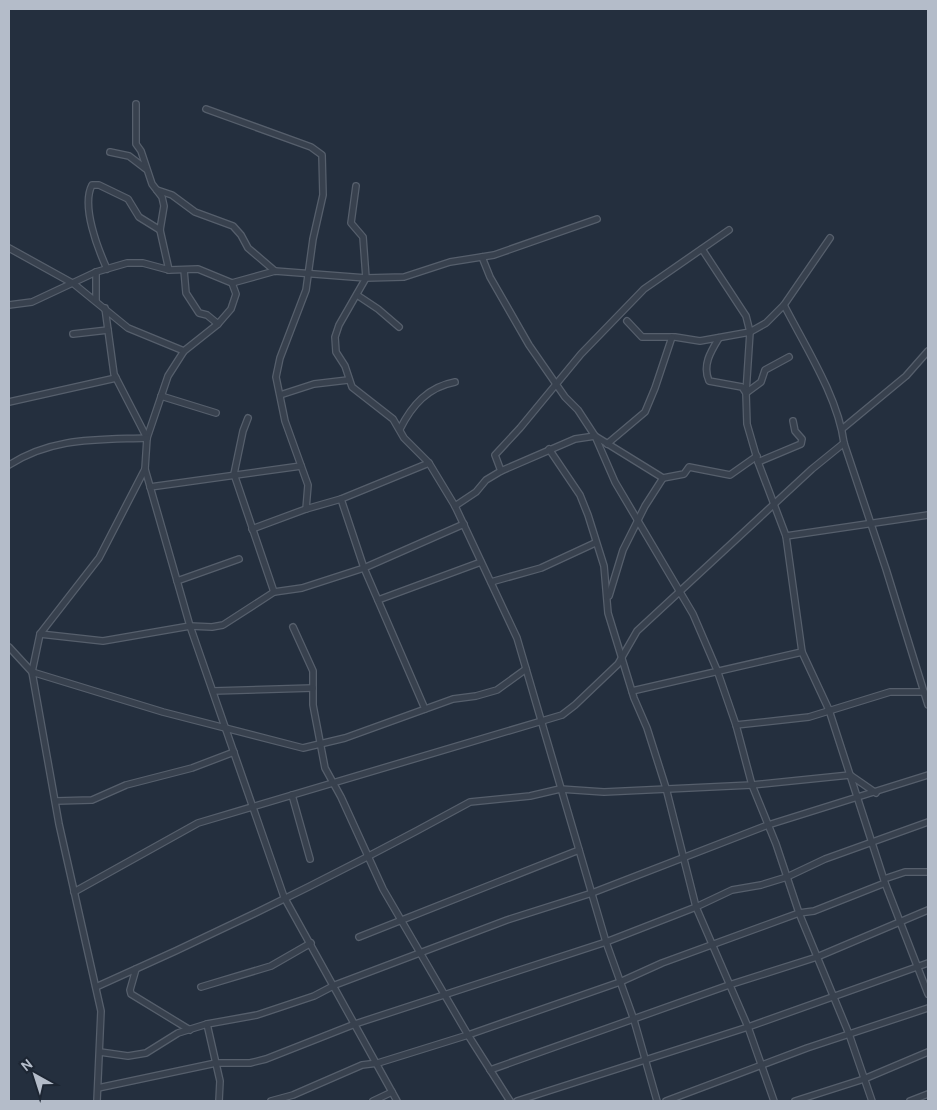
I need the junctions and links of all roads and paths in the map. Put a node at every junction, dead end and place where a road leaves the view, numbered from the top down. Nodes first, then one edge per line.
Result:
1 (136, 104) dead end
2 (206, 109) dead end
3 (110, 152) dead end
4 (146, 169) junction
5 (356, 186) dead end
6 (158, 190) junction
7 (597, 219) dead end
8 (160, 230) junction
9 (729, 230) dead end
10 (830, 238) dead end
11 (9, 248) edge
12 (702, 249) junction
13 (482, 257) junction
14 (107, 269) junction
15 (169, 270) junction
16 (184, 270) junction
17 (96, 272) junction
18 (275, 272) junction
19 (309, 274) junction
20 (366, 278) junction
21 (232, 283) junction
22 (74, 284) junction
23 (357, 295) junction
24 (96, 301) junction
25 (9, 305) edge
26 (784, 305) junction
27 (104, 308) junction
28 (627, 321) dead end
29 (218, 324) junction
30 (398, 327) dead end
31 (108, 330) junction
32 (750, 332) junction
33 (73, 334) dead end
34 (672, 337) junction
35 (719, 338) junction
36 (184, 351) junction
37 (928, 351) edge
38 (789, 357) dead end
39 (116, 378) junction
40 (348, 380) junction
41 (455, 382) dead end
42 (557, 384) junction
43 (746, 392) junction
44 (280, 395) junction
45 (161, 396) junction
46 (9, 402) edge
47 (216, 413) dead end
48 (248, 418) dead end
49 (793, 421) dead end
50 (400, 429) junction
51 (842, 429) junction
52 (595, 436) junction
53 (147, 438) junction
54 (844, 443) junction
55 (606, 444) junction
56 (550, 449) junction
57 (758, 459) junction
58 (429, 463) junction
59 (9, 465) edge
60 (301, 466) junction
61 (145, 469) junction
62 (500, 471) junction
63 (234, 474) junction
64 (664, 478) junction
65 (150, 487) junction
66 (341, 499) junction
67 (775, 504) junction
68 (455, 506) junction
69 (306, 509) junction
70 (928, 515) edge
71 (638, 522) junction
72 (464, 524) junction
73 (871, 524) junction
74 (252, 529) junction
75 (786, 536) junction
76 (595, 543) junction
77 (238, 559) dead end
78 (481, 562) junction
79 (364, 568) junction
80 (177, 581) junction
81 (491, 582) junction
82 (680, 591) junction
83 (274, 592) junction
84 (608, 598) junction
85 (378, 600) junction
86 (190, 626) junction
87 (293, 627) dead end
88 (40, 634) junction
89 (9, 647) edge
90 (802, 652) junction
91 (621, 657) junction
92 (526, 669) junction
93 (717, 670) junction
94 (32, 672) junction
95 (313, 688) junction
96 (213, 691) junction
97 (632, 691) junction
98 (924, 692) junction
99 (928, 705) edge
100 (425, 708) junction
101 (830, 710) junction
102 (541, 722) junction
103 (736, 725) junction
104 (226, 729) junction
105 (320, 745) junction
106 (234, 752) junction
107 (850, 775) junction
108 (928, 775) edge
109 (333, 782) junction
110 (752, 785) junction
111 (666, 788) junction
112 (560, 789) junction
113 (876, 792) junction
114 (292, 795) junction
115 (857, 799) junction
116 (56, 801) junction
117 (253, 806) junction
118 (928, 822) edge
119 (768, 825) junction
120 (872, 842) junction
121 (579, 850) junction
122 (368, 858) junction
123 (682, 858) junction
124 (310, 859) dead end
125 (928, 872) edge
126 (787, 877) junction
127 (884, 881) junction
128 (74, 892) junction
129 (592, 893) junction
130 (284, 897) junction
131 (696, 908) junction
132 (928, 910) edge
133 (799, 913) junction
134 (400, 919) junction
135 (901, 923) junction
136 (359, 937) dead end
137 (606, 942) junction
138 (311, 943) junction
139 (711, 945) junction
140 (420, 953) junction
141 (817, 957) junction
142 (928, 963) edge
143 (918, 966) junction
144 (136, 970) junction
145 (620, 982) junction
146 (335, 985) junction
147 (729, 985) junction
148 (96, 987) junction
149 (200, 987) dead end
150 (928, 994) edge
151 (445, 996) junction
152 (833, 997) junction
153 (928, 1008) edge
154 (634, 1020) junction
155 (207, 1024) junction
156 (355, 1024) junction
157 (748, 1027) junction
158 (190, 1030) junction
159 (849, 1034) junction
160 (468, 1035) junction
161 (100, 1052) junction
162 (928, 1052) edge
163 (645, 1062) junction
164 (216, 1063) junction
165 (378, 1063) junction
166 (762, 1067) junction
167 (490, 1070) junction
168 (864, 1079) junction
169 (98, 1088) junction
170 (392, 1092) junction
171 (928, 1094) edge
172 (293, 1095) junction
173 (97, 1101) edge
174 (219, 1101) edge
175 (271, 1101) edge
176 (297, 1101) edge
177 (373, 1101) edge
178 (397, 1101) edge
179 (510, 1101) edge
180 (517, 1101) edge
181 (657, 1101) edge
182 (666, 1101) edge
183 (774, 1101) edge
184 (795, 1101) edge
185 (872, 1101) edge
186 (910, 1101) edge

1 - 4 street
2 - 19 street
3 - 4 street
4 - 6 street
5 - 20 street
6 - 8 street
6 - 18 street
7 - 13 street
8 - 14 street
8 - 15 street
9 - 12 street
10 - 26 street
11 - 22 street
12 - 32 street
12 - 42 street
13 - 20 street
13 - 42 street
14 - 15 street
14 - 17 street
15 - 16 street
16 - 21 street
16 - 29 street
17 - 22 street
17 - 24 street
18 - 19 street
18 - 21 street
19 - 20 street
19 - 44 street
20 - 23 street
21 - 29 street
22 - 24 street
22 - 25 street
23 - 30 street
23 - 40 street
24 - 27 street
26 - 32 street
26 - 51 street
27 - 31 street
27 - 36 street
28 - 34 street
29 - 36 street
31 - 33 street
31 - 39 street
32 - 35 street
32 - 43 street
34 - 35 street
34 - 55 street
35 - 43 street
36 - 45 street
37 - 51 street
38 - 43 street
39 - 46 street
39 - 53 street
40 - 44 street
40 - 50 street
41 - 50 street
42 - 52 street
42 - 62 street
43 - 57 street
44 - 60 street
45 - 47 street
45 - 53 street
48 - 63 street
49 - 57 street
50 - 58 street
51 - 54 street
52 - 55 street
52 - 56 street
52 - 71 street
53 - 59 street
53 - 61 street
54 - 67 street
54 - 73 street
55 - 64 street
56 - 62 street
56 - 76 street
57 - 64 street
57 - 67 street
58 - 66 street
58 - 68 street
60 - 63 street
60 - 69 street
61 - 65 street
61 - 88 street
62 - 68 street
63 - 65 street
63 - 74 street
64 - 71 street
65 - 80 street
66 - 69 street
66 - 79 street
67 - 75 street
67 - 82 street
68 - 72 street
69 - 74 street
70 - 73 street
71 - 82 street
71 - 84 street
72 - 78 street
72 - 79 street
73 - 75 street
73 - 98 street
74 - 83 street
75 - 90 street
76 - 81 street
76 - 84 street
77 - 80 street
78 - 81 street
78 - 85 street
79 - 83 street
79 - 85 street
80 - 86 street
81 - 92 street
82 - 91 street
82 - 93 street
83 - 86 street
84 - 91 street
85 - 100 street
86 - 88 street
86 - 96 street
87 - 95 street
88 - 94 street
89 - 94 street
90 - 93 street
90 - 101 street
91 - 97 street
91 - 102 street
92 - 100 street
92 - 102 street
93 - 97 street
93 - 103 street
94 - 104 street
94 - 116 street
95 - 96 street
95 - 105 street
96 - 104 street
97 - 111 street
98 - 99 street
98 - 101 street
100 - 105 street
101 - 103 street
101 - 107 street
102 - 109 street
102 - 112 street
103 - 110 street
104 - 105 street
104 - 106 street
105 - 109 street
106 - 116 street
106 - 117 street
107 - 110 street
107 - 113 street
107 - 115 street
108 - 113 street
109 - 114 street
109 - 122 street
110 - 111 street
110 - 119 street
111 - 112 street
111 - 123 street
112 - 121 street
112 - 122 street
113 - 115 street
114 - 117 street
114 - 124 street
115 - 119 street
115 - 120 street
116 - 128 street
117 - 128 street
117 - 130 street
118 - 120 street
119 - 123 street
119 - 126 street
120 - 126 street
120 - 127 street
121 - 129 street
121 - 134 street
122 - 130 street
122 - 134 street
123 - 129 street
123 - 131 street
125 - 127 street
126 - 131 street
126 - 133 street
127 - 133 street
127 - 135 street
128 - 148 street
129 - 137 street
129 - 140 street
130 - 138 street
130 - 144 street
131 - 137 street
131 - 139 street
132 - 135 street
133 - 139 street
133 - 141 street
134 - 136 street
134 - 140 street
135 - 141 street
135 - 143 street
137 - 145 street
137 - 151 street
138 - 146 street
138 - 149 street
139 - 145 street
139 - 147 street
140 - 146 street
140 - 151 street
141 - 147 street
141 - 152 street
142 - 143 street
143 - 150 street
143 - 152 street
144 - 148 street
144 - 158 street
145 - 154 street
145 - 160 street
146 - 155 street
146 - 156 street
147 - 154 street
147 - 157 street
148 - 161 street
151 - 156 street
151 - 160 street
152 - 157 street
152 - 159 street
153 - 159 street
154 - 163 street
154 - 167 street
155 - 158 street
155 - 164 street
156 - 164 street
156 - 165 street
157 - 163 street
157 - 166 street
158 - 161 street
159 - 166 street
159 - 168 street
160 - 165 street
160 - 167 street
161 - 169 street
162 - 168 street
163 - 180 street
163 - 181 street
164 - 169 street
164 - 174 street
165 - 170 street
165 - 172 street
166 - 182 street
166 - 183 street
167 - 179 street
168 - 184 street
168 - 185 street
169 - 173 street
170 - 177 street
170 - 178 street
171 - 186 street
172 - 175 street
172 - 176 street

